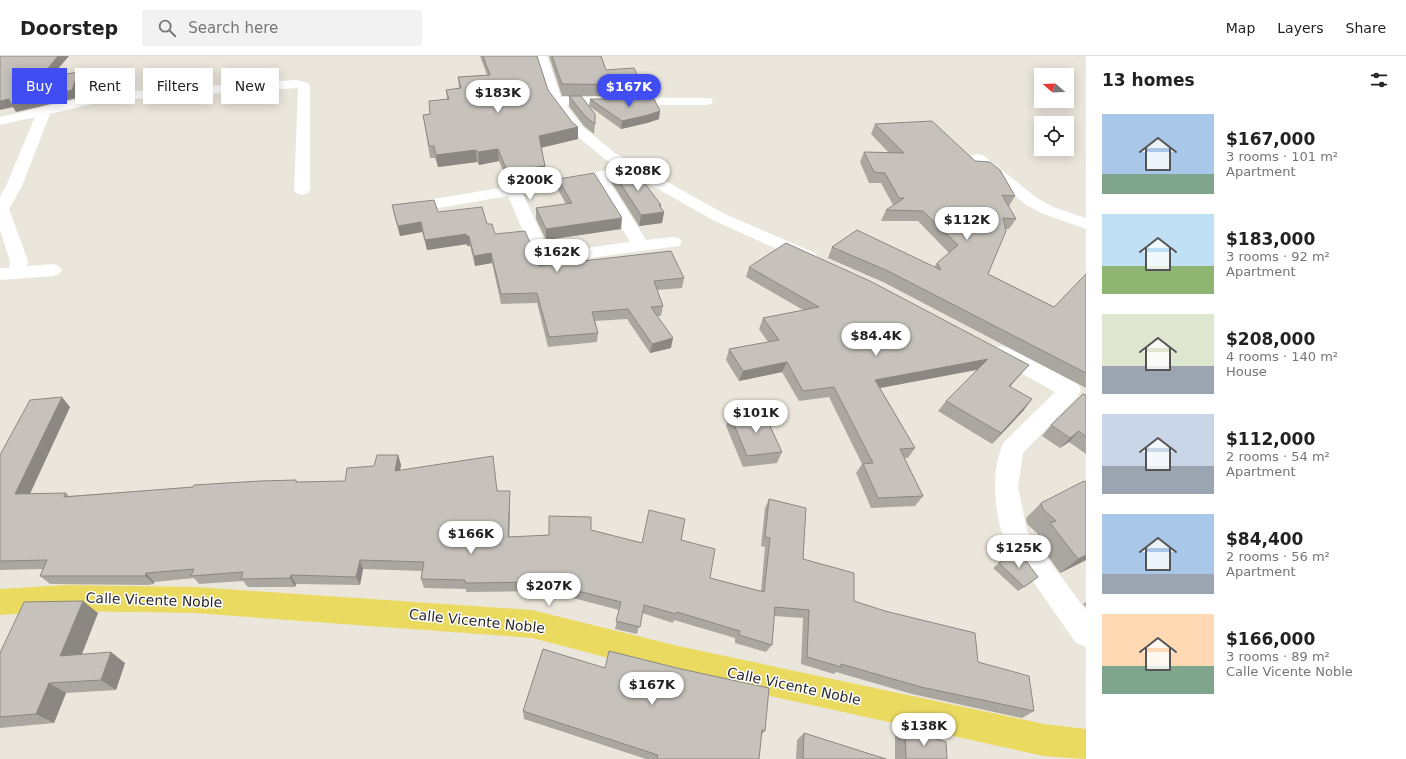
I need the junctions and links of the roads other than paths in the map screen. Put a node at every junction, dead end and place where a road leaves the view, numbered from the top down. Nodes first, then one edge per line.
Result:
1 (542, 56) edge
2 (556, 101) junction
3 (706, 101) dead end
4 (45, 110) junction
5 (0, 120) edge
6 (978, 158) dead end
7 (635, 170) junction
8 (598, 176) junction
9 (302, 190) dead end
10 (513, 190) junction
11 (421, 206) edge
12 (1086, 224) edge
13 (673, 242) dead end
14 (641, 246) junction
15 (826, 264) edge
16 (53, 270) dead end
17 (8, 274) edge
18 (987, 346) edge
19 (1078, 395) edge
20 (0, 602) edge
21 (1079, 623) edge
22 (1086, 745) edge

1 - 2 street
2 - 3 street
2 - 7 street
4 - 5 street
4 - 9 street
4 - 17 street
6 - 12 street
7 - 8 street
7 - 15 street
8 - 10 street
8 - 14 street
10 - 11 street
10 - 14 street
13 - 14 street
16 - 17 street
18 - 19 street
19 - 21 street
20 - 22 main road, Calle Vicente Noble

